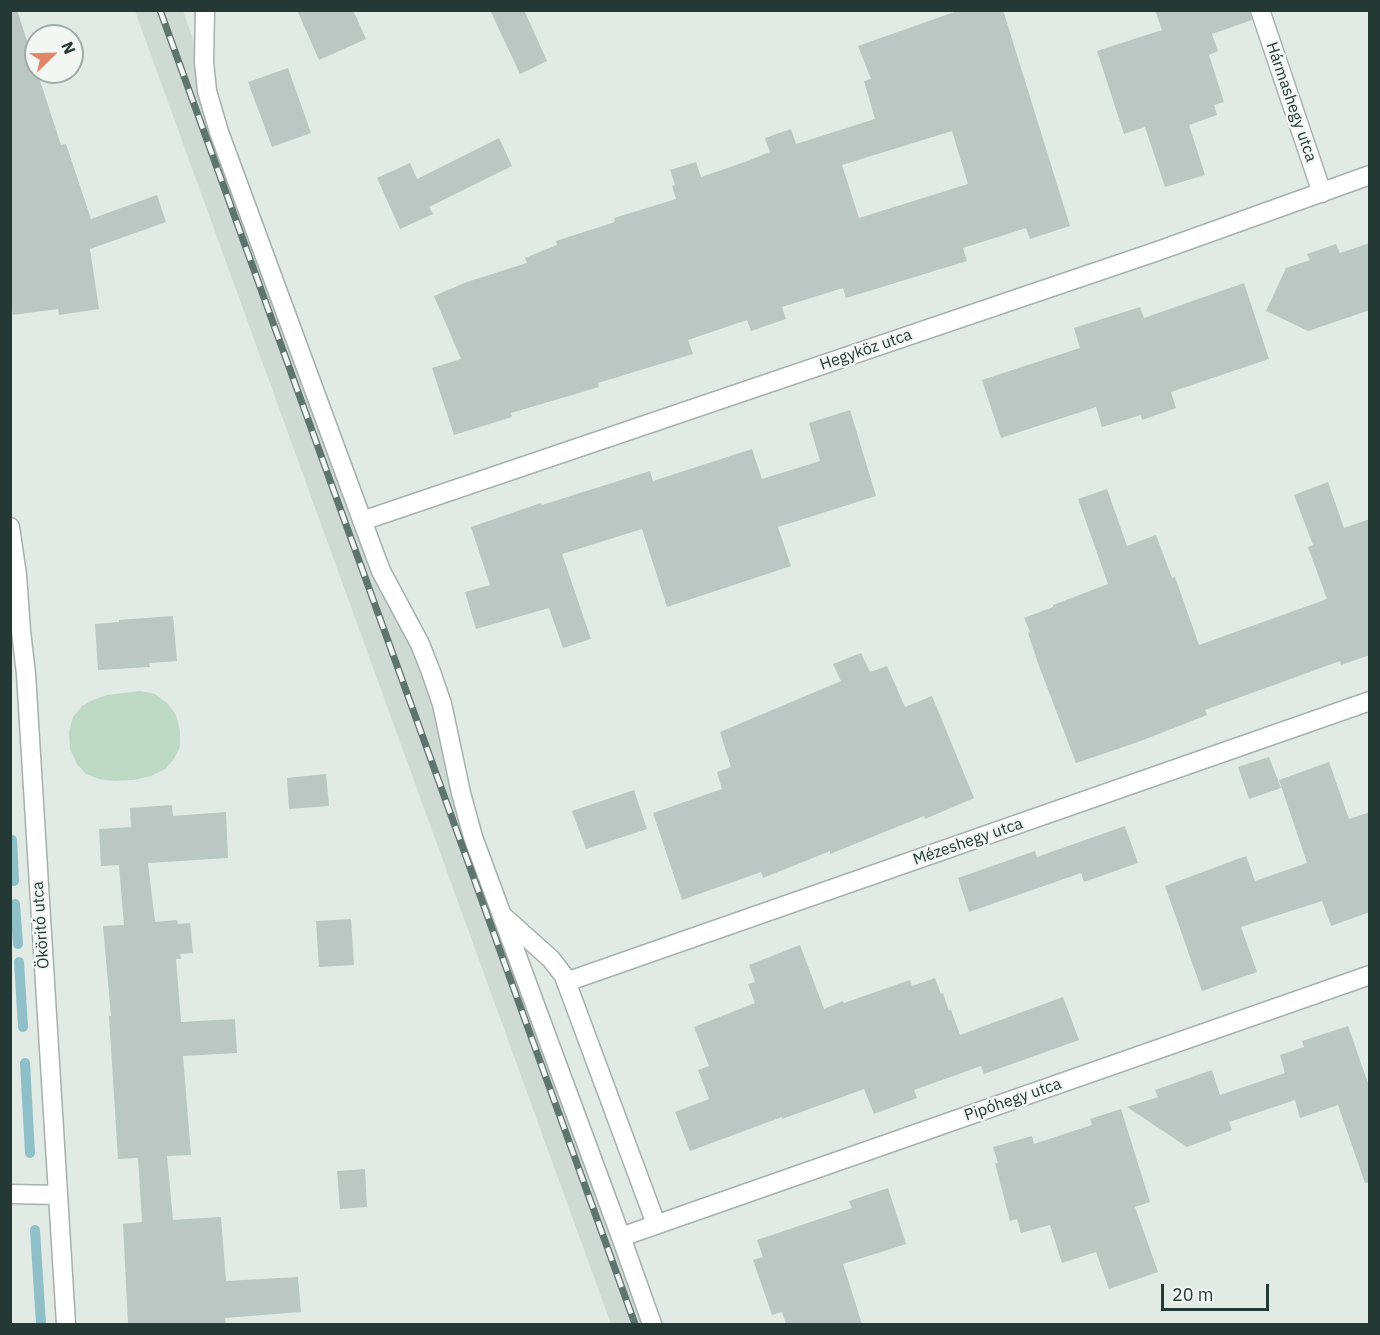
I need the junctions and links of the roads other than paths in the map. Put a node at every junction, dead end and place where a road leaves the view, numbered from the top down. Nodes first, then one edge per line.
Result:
1 (205, 10) edge
2 (1260, 10) edge
3 (1370, 175) edge
4 (1322, 193) junction
5 (362, 521) junction
6 (10, 527) edge
7 (16, 631) edge
8 (1370, 701) edge
9 (501, 914) junction
10 (1370, 975) edge
11 (567, 982) junction
12 (10, 1194) edge
13 (58, 1195) junction
14 (656, 1224) junction
15 (621, 1237) junction
16 (66, 1324) edge
17 (652, 1324) edge

1 - 5 street
2 - 4 street, Hármashegy utca
3 - 4 street, Hegyköz utca
4 - 5 street, Hegyköz utca
5 - 9 street
6 - 7 street, Ököritó utca
7 - 13 street, Ököritó utca
8 - 11 street, Mézeshegy utca
9 - 11 street
9 - 15 street
10 - 14 street, Pipóhegy utca
11 - 14 street
12 - 13 street
13 - 16 street, Ököritó utca
14 - 15 street, Pipóhegy utca
15 - 17 street

